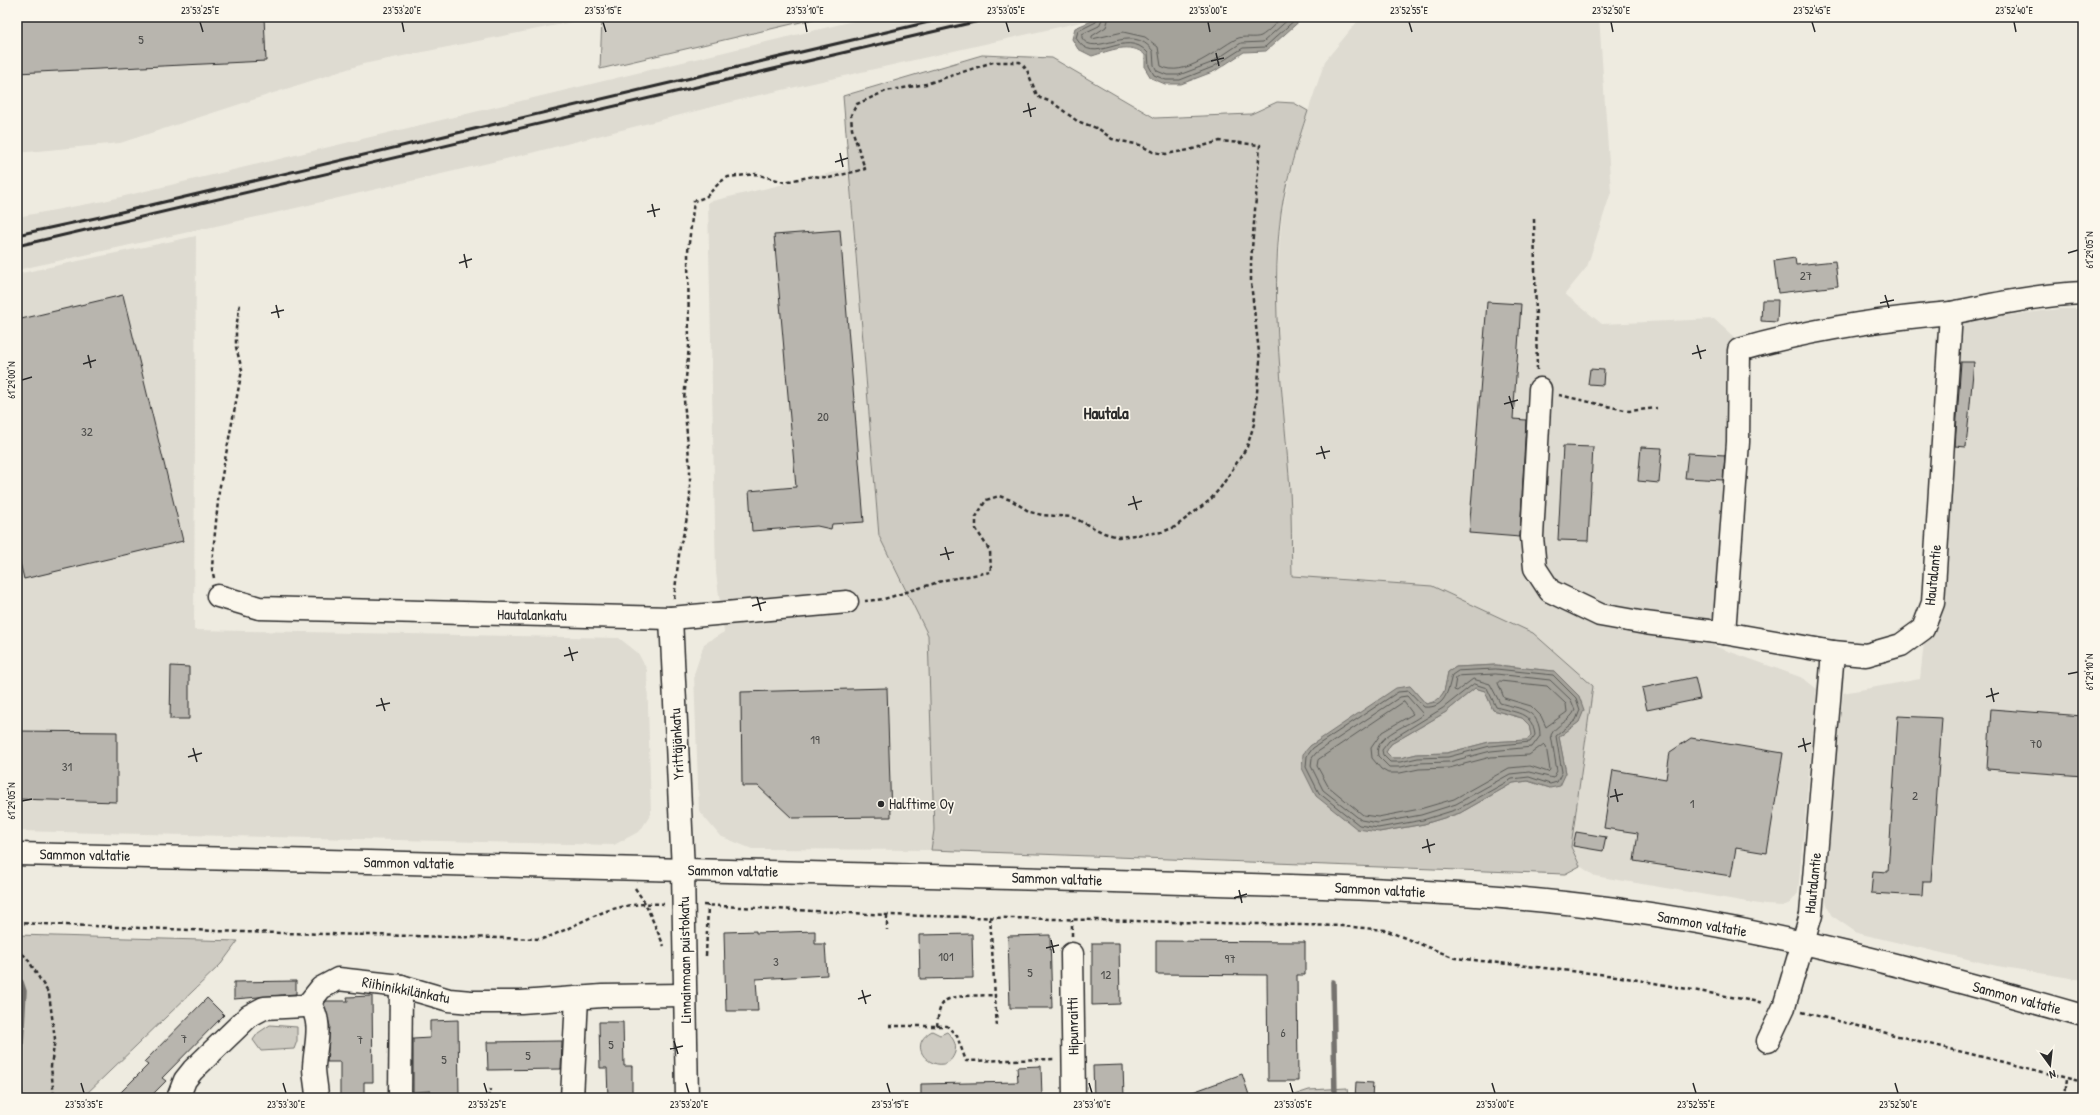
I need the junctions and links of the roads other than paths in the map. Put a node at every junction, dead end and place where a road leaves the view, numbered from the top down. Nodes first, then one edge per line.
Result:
1 (2083, 293) edge
2 (1951, 313) junction
3 (1540, 389) road end
4 (218, 596) road end
5 (847, 602) road end
6 (671, 618) junction
7 (1724, 633) junction
8 (1834, 652) junction
9 (17, 854) edge
10 (683, 870) junction
11 (1804, 943) junction
12 (1072, 954) dead end
13 (401, 986) junction
14 (685, 995) junction
15 (577, 998) junction
16 (309, 1003) junction
17 (2083, 1016) edge
18 (1768, 1041) dead end
19 (178, 1098) edge
20 (317, 1098) edge
21 (400, 1098) edge
22 (572, 1098) edge
23 (687, 1098) edge
24 (1074, 1098) edge

1 - 2 street
2 - 7 street
2 - 8 street, Hautalantie
3 - 7 street
4 - 6 street, Hautalankatu
5 - 6 street, Hautalankatu
6 - 10 street, Yrittäjänkatu
7 - 8 street
8 - 11 street, Hautalantie
9 - 10 street, Sammon valtatie
10 - 11 street, Sammon valtatie
10 - 14 street, Linnainmaan puistokatu
11 - 17 street, Sammon valtatie
11 - 18 street, Hautalantie
12 - 24 street, Hipunraitti
13 - 15 street, Riihinikkilänkatu
13 - 16 street, Riihinikkilänkatu
13 - 21 street
14 - 15 street, Riihinikkilänkatu
14 - 23 street, Linnainmaan puistokatu
15 - 22 street
16 - 19 street
16 - 20 street

